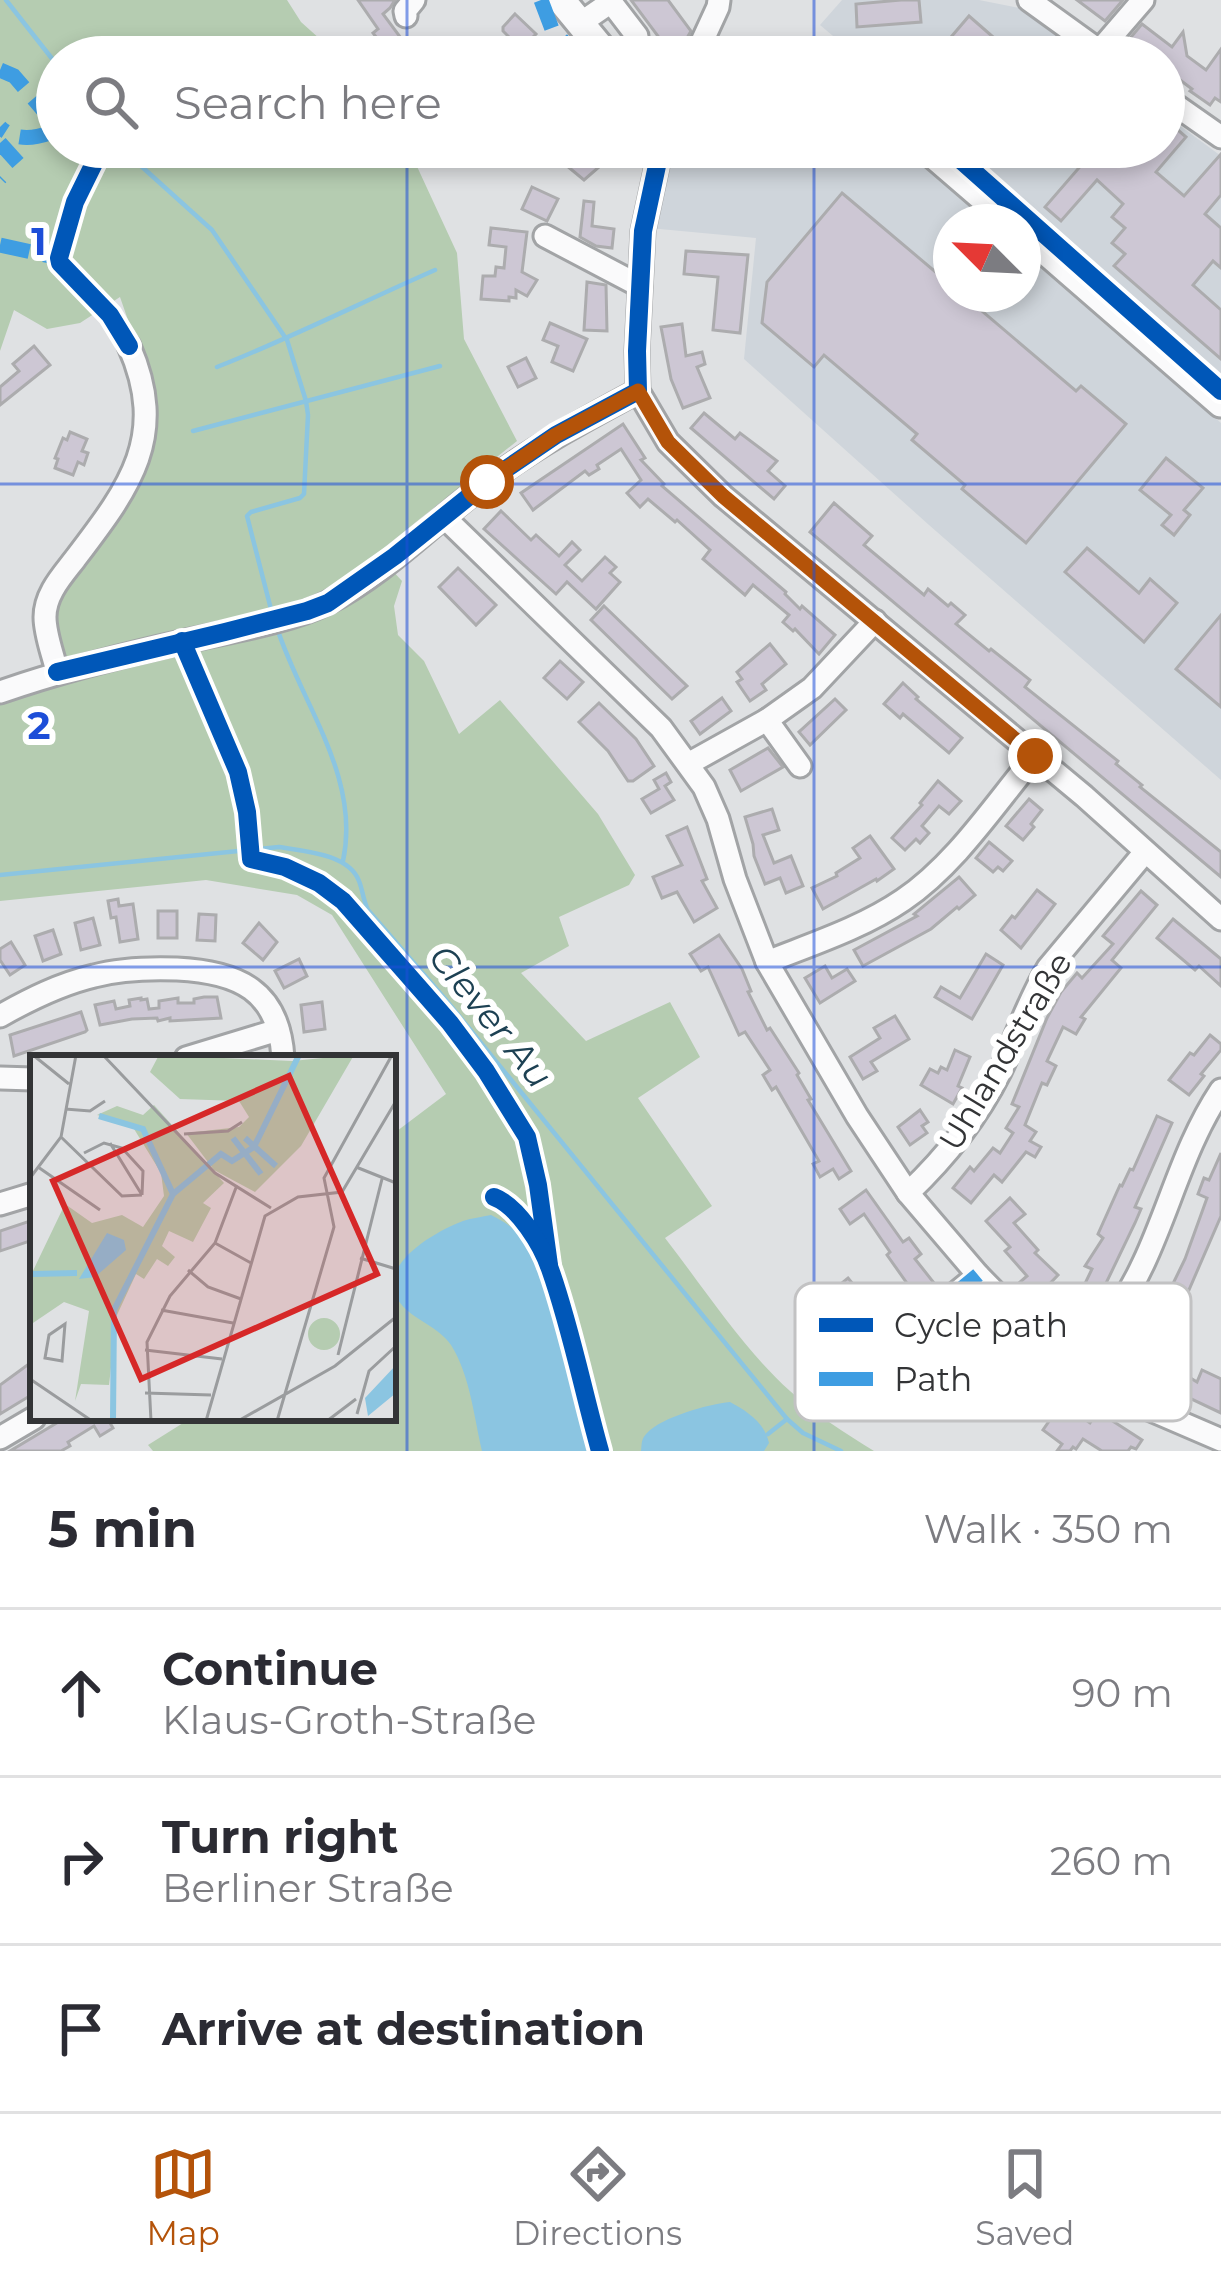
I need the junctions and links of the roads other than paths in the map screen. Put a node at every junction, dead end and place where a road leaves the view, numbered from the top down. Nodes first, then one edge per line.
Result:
1 (561, 0) edge
2 (719, 0) edge
3 (1029, 0) edge
4 (1143, 0) edge
5 (579, 24) junction
6 (590, 36) edge
7 (637, 36) dead end
8 (705, 36) edge
9 (1078, 36) edge
10 (1116, 36) edge
11 (1185, 112) edge
12 (1221, 137) edge
13 (656, 168) edge
14 (949, 168) edge
15 (991, 204) edge
16 (545, 236) dead end
17 (1041, 247) edge
18 (640, 286) junction
19 (129, 346) dead end
20 (638, 391) junction
21 (1221, 403) edge
22 (444, 517) junction
23 (875, 621) junction
24 (57, 672) junction
25 (0, 692) edge
26 (767, 721) junction
27 (1035, 756) junction
28 (688, 764) junction
29 (800, 766) dead end
30 (1145, 852) junction
31 (1221, 920) edge
32 (766, 962) junction
33 (0, 1016) edge
34 (278, 1030) junction
35 (196, 1055) edge
36 (282, 1055) edge
37 (0, 1078) edge
38 (30, 1079) edge
39 (1221, 1090) edge
40 (908, 1193) junction
41 (30, 1195) edge
42 (0, 1204) edge
43 (978, 1275) junction
44 (968, 1283) edge
45 (986, 1283) edge
46 (1133, 1283) edge
47 (30, 1420) edge
48 (1177, 1421) edge
49 (0, 1438) edge
50 (1221, 1440) edge

1 - 5 main road
2 - 8 street
3 - 9 street
4 - 10 street
5 - 6 main road
5 - 7 street
11 - 12 street
13 - 18 street
14 - 15 main road
16 - 18 street
17 - 21 main road
18 - 20 street
19 - 24 street
20 - 22 street
20 - 23 street
22 - 24 street
22 - 28 street
23 - 26 street
23 - 27 street
24 - 25 street
26 - 28 street
26 - 29 street
27 - 30 street
27 - 32 street
28 - 32 street
30 - 31 street
30 - 40 street, Uhlandstraße
32 - 40 street
33 - 34 street
34 - 35 street
34 - 36 street
37 - 38 street
39 - 46 street
40 - 43 street
41 - 42 street
43 - 44 street
43 - 45 street
47 - 49 street
48 - 50 street

